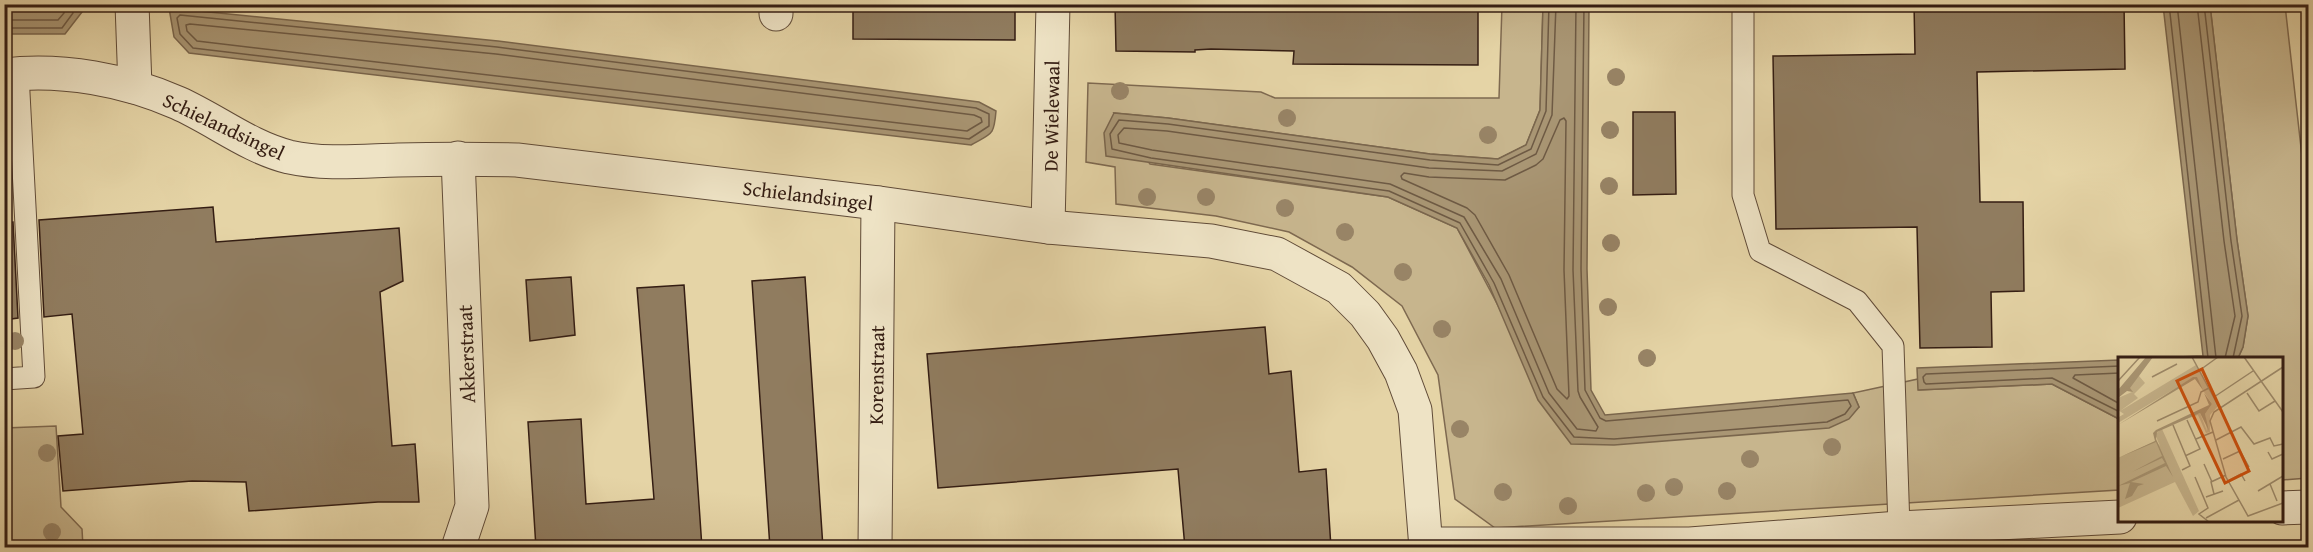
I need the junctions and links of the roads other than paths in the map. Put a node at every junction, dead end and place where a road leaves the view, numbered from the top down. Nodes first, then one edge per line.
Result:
1 (132, 4) edge
2 (1053, 4) edge
3 (1743, 4) edge
4 (11, 74) edge
5 (135, 87) junction
6 (458, 158) junction
7 (878, 203) junction
8 (1048, 227) junction
9 (4, 379) edge
10 (2308, 507) edge
11 (2283, 508) edge
12 (2118, 517) edge
13 (1899, 528) junction
14 (1690, 545) edge
15 (1426, 546) edge
16 (458, 548) edge
17 (875, 548) edge

1 - 5 street
2 - 8 street, De Wielewaal
3 - 13 lane
4 - 5 street, Schielandsingel
4 - 9 lane
5 - 6 street, Schielandsingel
6 - 7 street, Schielandsingel
6 - 16 street, Akkerstraat
7 - 8 street, Schielandsingel
7 - 17 street, Korenstraat
8 - 15 street, Schielandsingel
10 - 11 street
12 - 13 street
13 - 14 street
14 - 15 street

